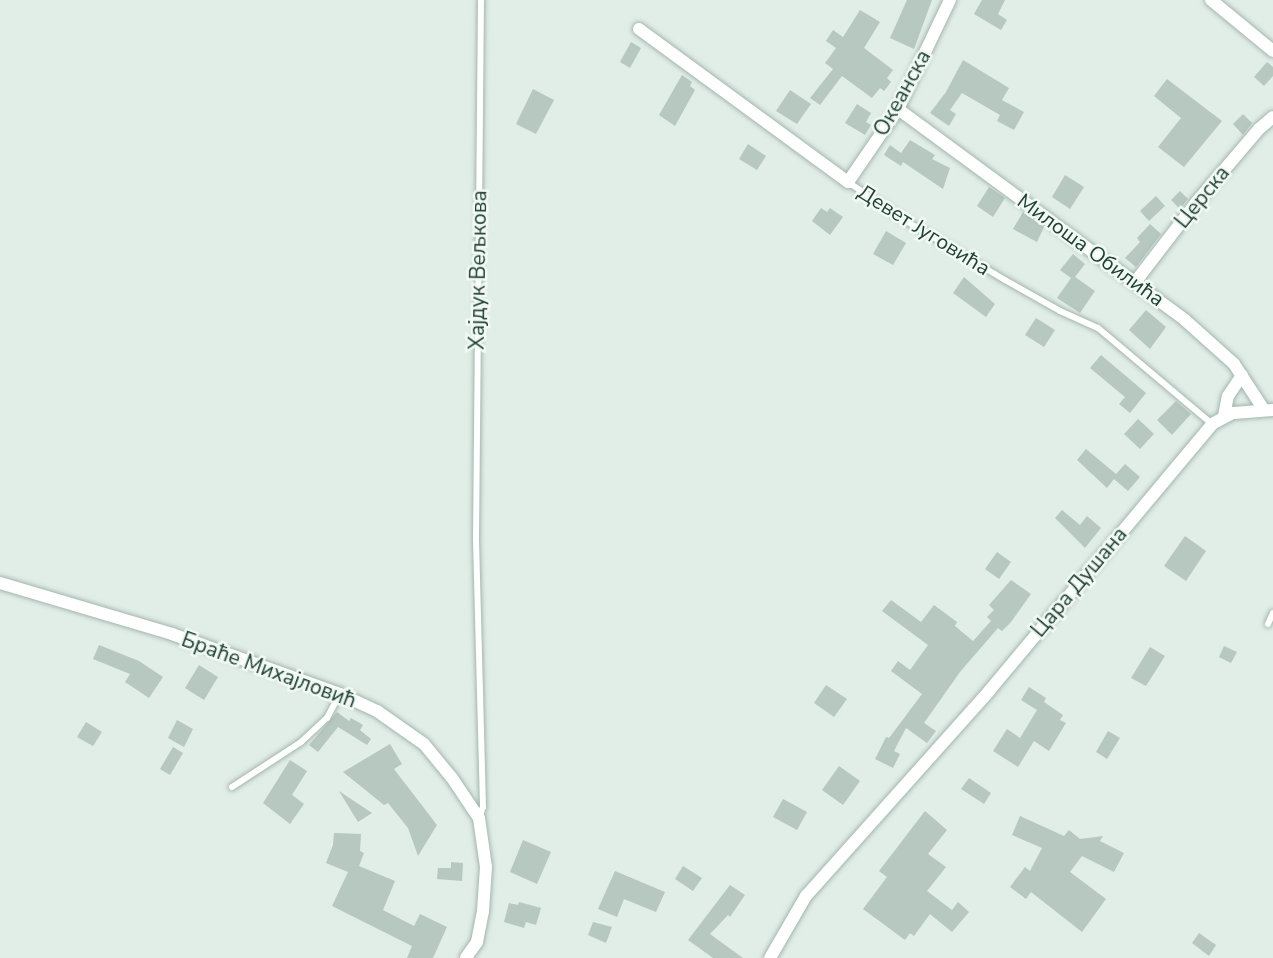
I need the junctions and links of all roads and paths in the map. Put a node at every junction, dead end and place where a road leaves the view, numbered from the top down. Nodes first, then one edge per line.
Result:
1 (481, 0) edge
2 (950, 0) edge
3 (1211, 0) edge
4 (639, 29) dead end
5 (1273, 51) edge
6 (898, 110) junction
7 (1273, 117) edge
8 (848, 182) junction
9 (1136, 281) junction
10 (1242, 375) junction
11 (1269, 410) edge
12 (1224, 416) junction
13 (1212, 424) junction
14 (0, 583) edge
15 (1273, 613) edge
16 (1268, 624) dead end
17 (340, 694) junction
18 (232, 787) dead end
19 (479, 818) junction
20 (466, 958) edge
21 (770, 958) edge

1 - 19 lane, Хајдук Вељкова
2 - 6 street, Океанска
3 - 5 street
4 - 8 street, Девет Југовића
6 - 8 street, Океанска
6 - 9 street, Милоша Обилића
7 - 9 street, Церска
8 - 13 lane, Девет Југовића
9 - 10 street, Милоша Обилића
10 - 11 street, Милоша Обилића
10 - 12 street
11 - 12 street, Цара Душана
12 - 13 street, Цара Душана
13 - 21 street, Цара Душана
14 - 17 street, Браће Михајловић
15 - 16 lane
17 - 18 lane
17 - 19 street, Браће Михајловић
19 - 20 street, Браће Михајловић

